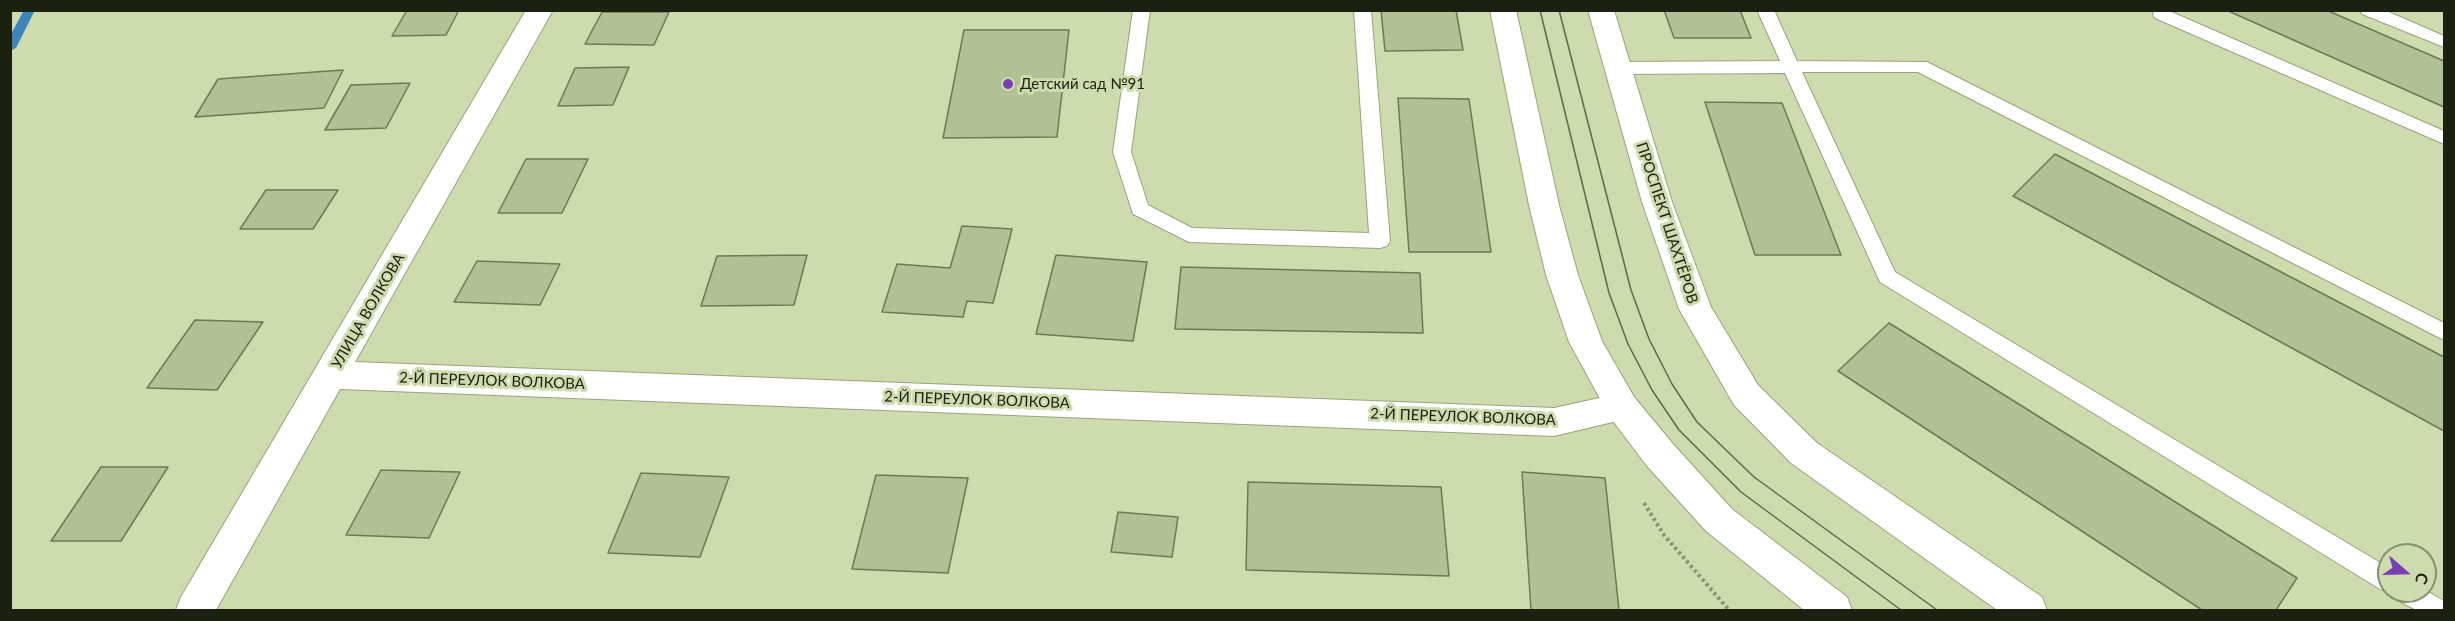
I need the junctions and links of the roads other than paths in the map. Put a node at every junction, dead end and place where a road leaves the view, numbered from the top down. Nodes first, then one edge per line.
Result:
1 (540, 10) edge
2 (1142, 10) edge
3 (1362, 10) edge
4 (1503, 10) edge
5 (1601, 10) edge
6 (1766, 10) edge
7 (2368, 10) edge
8 (2161, 14) dead end
9 (2445, 42) edge
10 (1792, 67) junction
11 (1619, 68) junction
12 (2445, 138) edge
13 (2445, 332) edge
14 (332, 375) junction
15 (1622, 407) junction
16 (2377, 574) edge
17 (1826, 607) edge
18 (195, 610) edge
19 (2028, 610) edge

1 - 14 street, УЛИЦА ВОЛКОВА
2 - 3 lane
4 - 15 street
5 - 11 street, ПРОСПЕКТ ШАХТЁРОВ
6 - 10 lane
7 - 9 lane
8 - 12 lane
10 - 11 lane
10 - 13 lane
10 - 16 lane
11 - 19 street, ПРОСПЕКТ ШАХТЁРОВ
14 - 15 street, 2-Й ПЕРЕУЛОК ВОЛКОВА
14 - 18 street, УЛИЦА ВОЛКОВА
15 - 17 street

